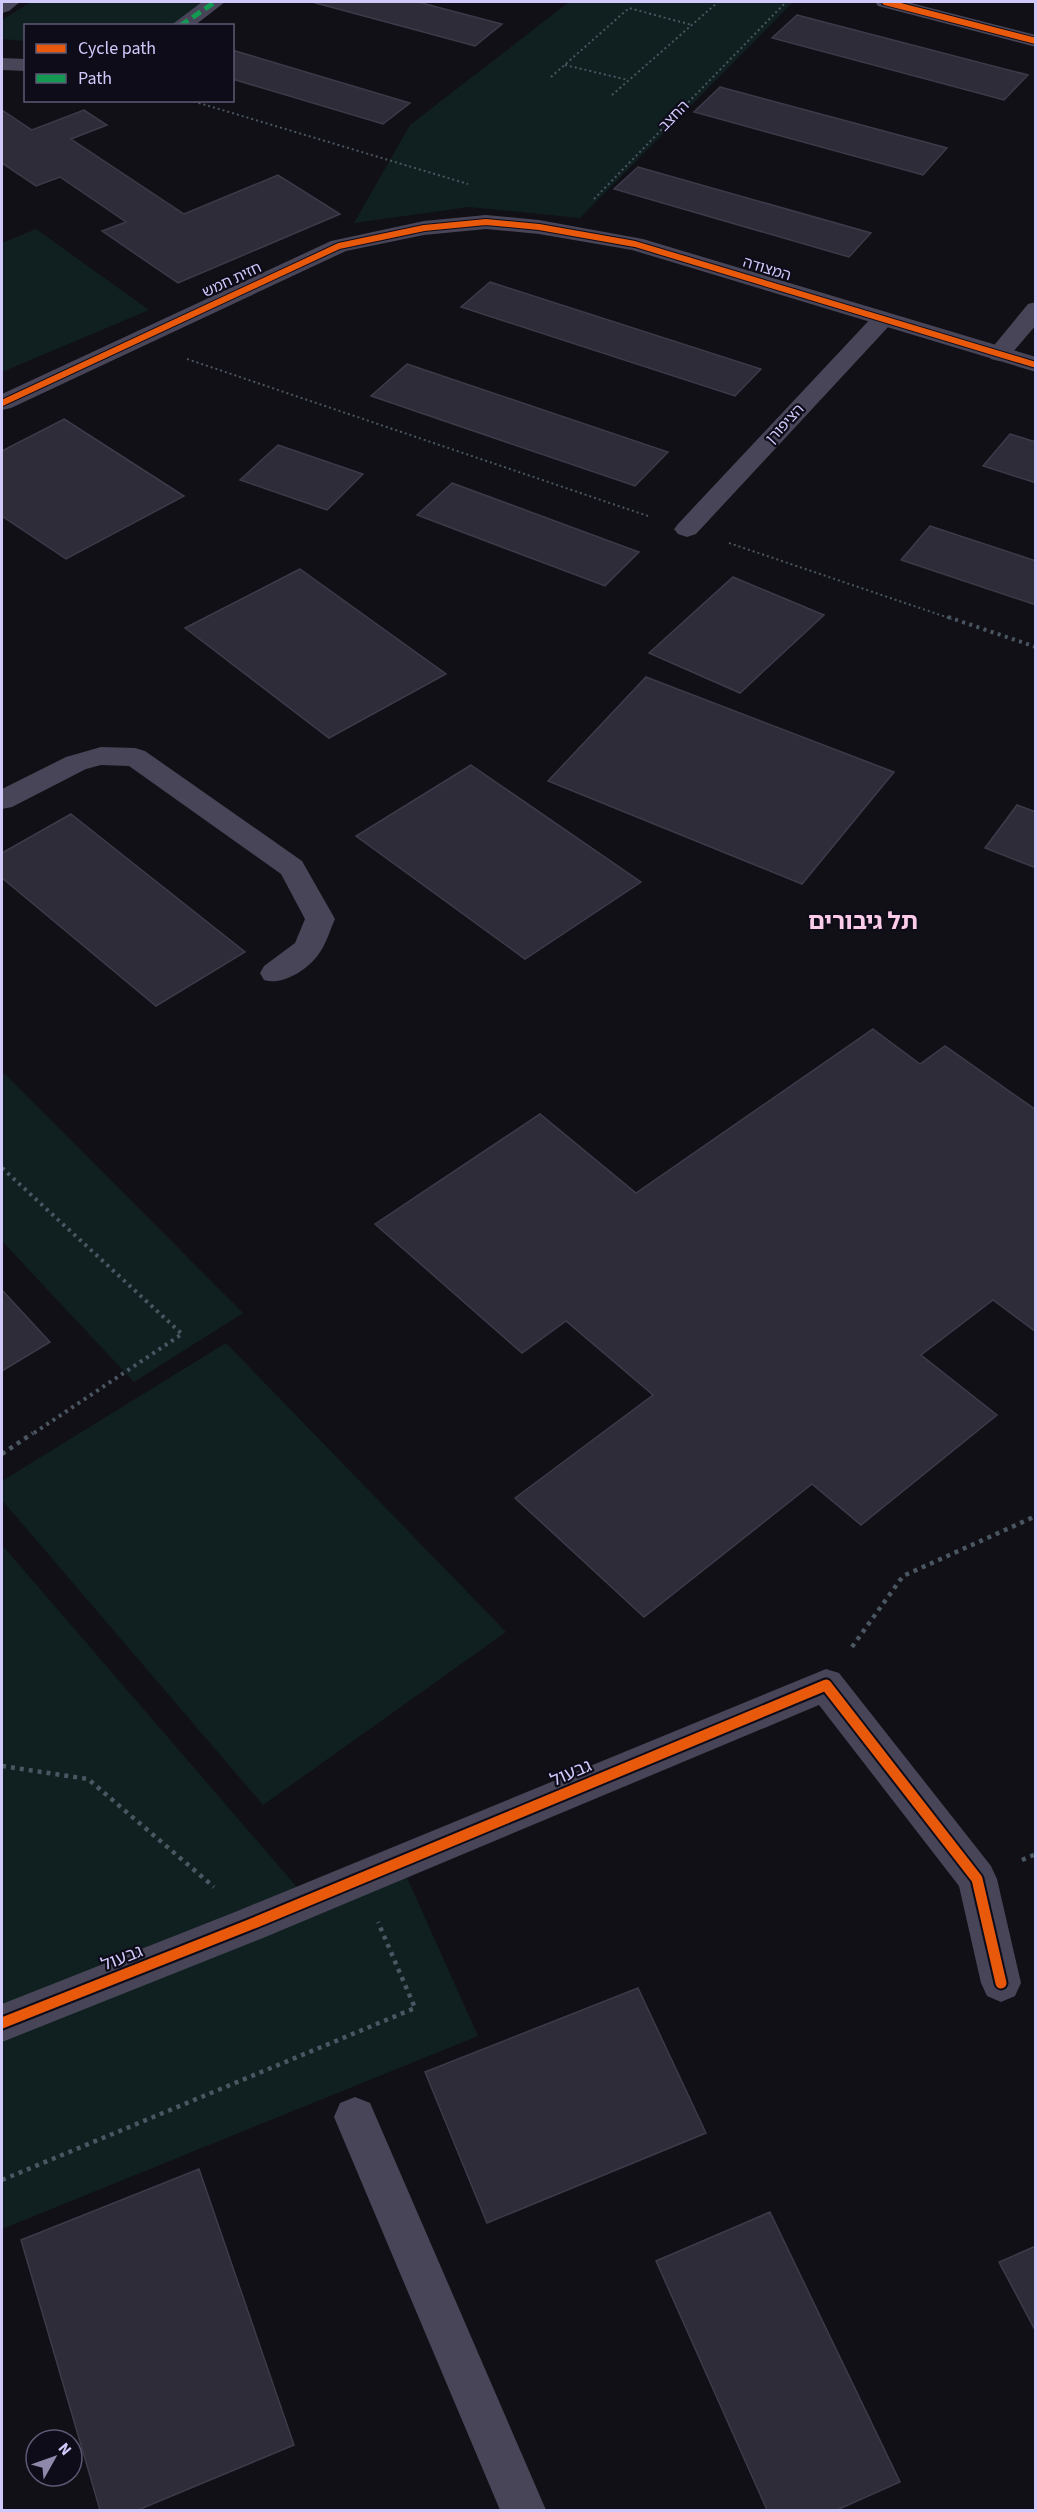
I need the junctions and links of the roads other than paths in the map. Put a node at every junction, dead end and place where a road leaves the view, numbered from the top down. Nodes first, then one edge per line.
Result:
1 (10, 2) edge
2 (215, 2) edge
3 (885, 2) edge
4 (2, 7) edge
5 (183, 24) edge
6 (1035, 41) edge
7 (2, 64) edge
8 (24, 65) edge
9 (487, 227) junction
10 (678, 258) junction
11 (1035, 309) edge
12 (882, 320) junction
13 (999, 354) junction
14 (1035, 365) edge
15 (2, 403) edge
16 (687, 529) road end
17 (2, 800) edge
18 (275, 973) dead end
19 (1001, 1983) dead end
20 (2, 2023) edge
21 (355, 2117) dead end
22 (523, 2511) edge

1 - 4 street
2 - 5 street
3 - 6 street
7 - 8 street
9 - 10 street, המצודה
9 - 10 street, המצודה
9 - 15 street, חזית חמש
10 - 12 street, המצודה
11 - 13 street
12 - 13 street, המצודה
12 - 16 street, הציפורן
13 - 14 street, המצודה
17 - 18 street
19 - 20 street, גבעול
21 - 22 street

